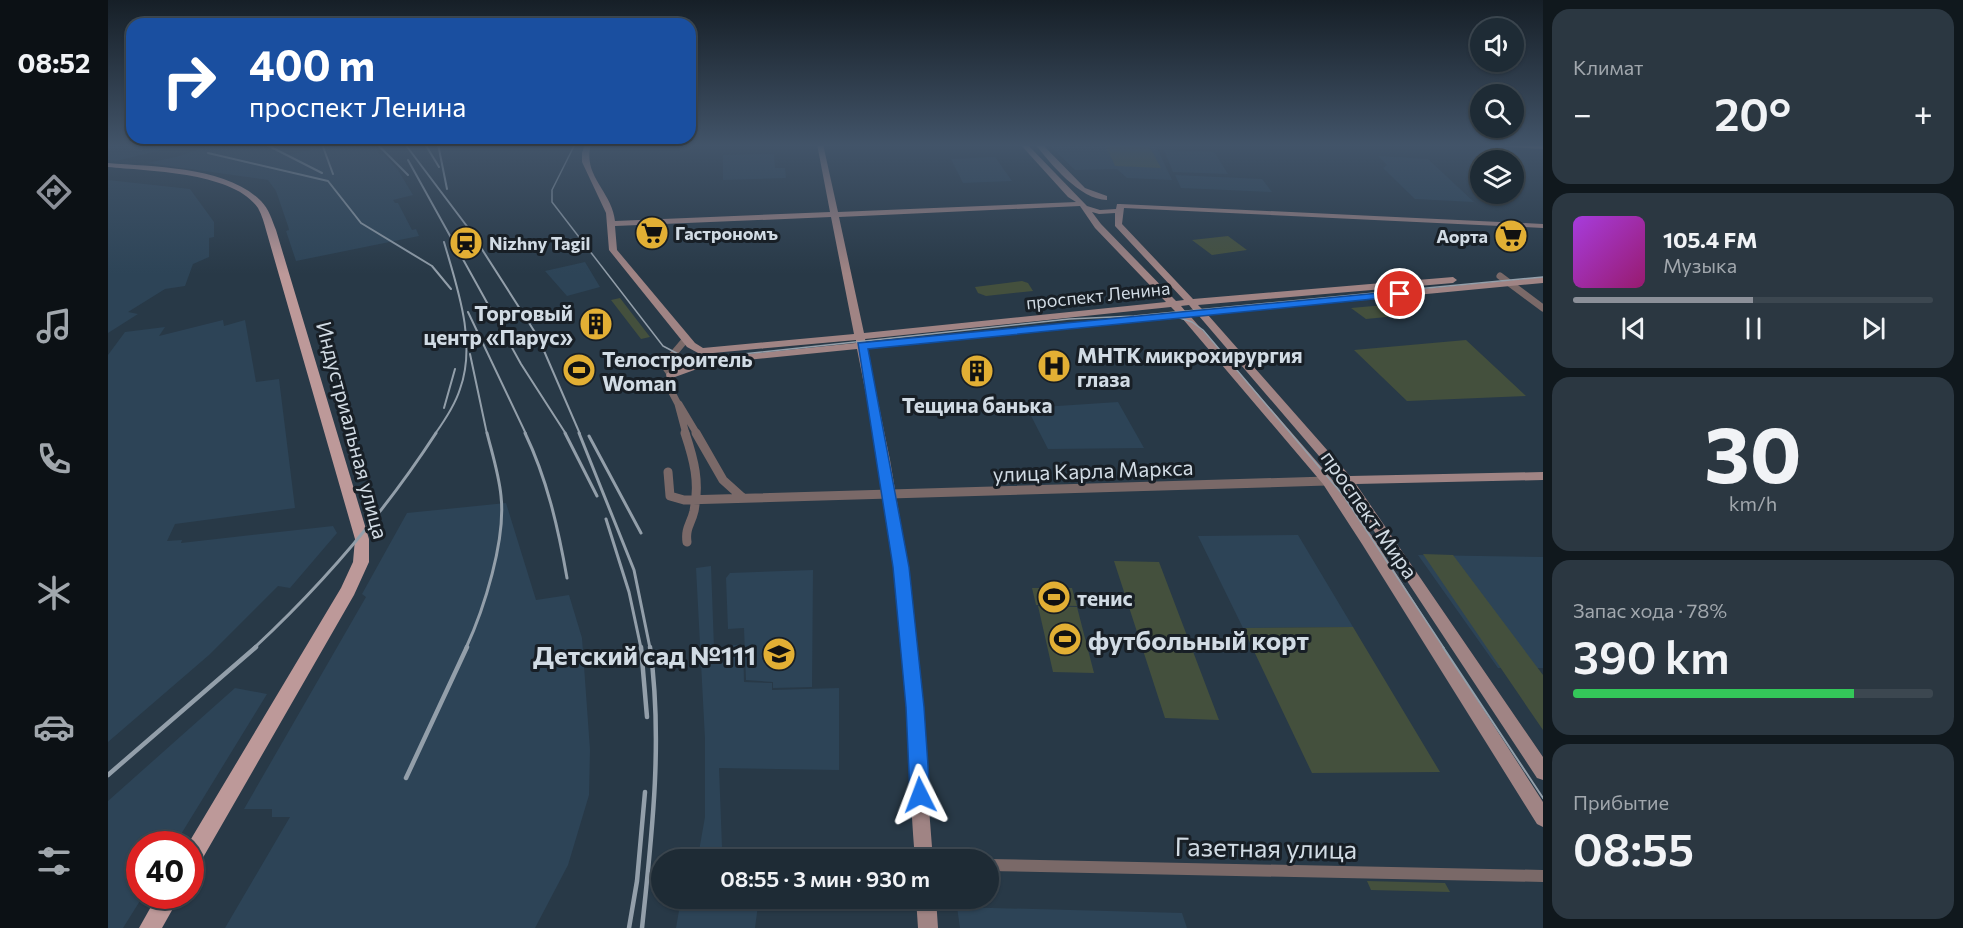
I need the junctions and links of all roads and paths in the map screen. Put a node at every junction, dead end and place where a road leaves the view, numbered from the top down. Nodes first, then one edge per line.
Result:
1 (231, 187) edge
2 (597, 187) edge
3 (829, 187) edge
4 (1064, 187) edge
5 (1079, 187) edge
6 (1104, 198) junction
7 (1081, 204) junction
8 (1118, 208) junction
9 (834, 214) junction
10 (610, 224) junction
11 (1543, 226) edge
12 (1543, 272) edge
13 (1500, 276) junction
14 (1543, 280) edge
15 (1512, 283) junction
16 (1173, 304) junction
17 (1188, 308) junction
18 (1543, 308) edge
19 (1202, 313) junction
20 (686, 339) junction
21 (860, 341) junction
22 (696, 348) junction
23 (734, 359) junction
24 (671, 375) junction
25 (678, 404) junction
26 (668, 472) dead end
27 (1543, 476) edge
28 (1347, 480) junction
29 (1327, 482) junction
30 (888, 494) junction
31 (743, 498) junction
32 (696, 500) junction
33 (687, 543) dead end
34 (1543, 772) edge
35 (1543, 818) edge
36 (204, 837) edge
37 (923, 849) edge
38 (999, 864) edge
39 (1543, 876) edge
40 (161, 909) edge
41 (926, 909) edge
42 (150, 928) edge
43 (927, 928) edge

1 - 36 main road, Индустриальная улица
2 - 10 main road
3 - 9 main road
4 - 7 main road, проспект Мира
5 - 6 main road
6 - 7 main road
6 - 8 main road
7 - 8 main road
7 - 9 main road
7 - 16 main road, проспект Мира
8 - 11 main road
8 - 17 main road, проспект Мира
9 - 10 main road
9 - 21 main road
10 - 20 main road
12 - 13 main road, проспект Ленина
13 - 15 street
13 - 17 main road, проспект Ленина
14 - 15 main road, проспект Ленина
15 - 18 street
15 - 19 main road, проспект Ленина
16 - 17 main road, проспект Мира
16 - 21 main road, проспект Ленина
17 - 19 main road, проспект Ленина
17 - 21 main road, проспект Ленина
17 - 29 main road, проспект Мира
19 - 28 main road, проспект Мира
20 - 22 main road
20 - 24 street
21 - 22 main road, проспект Ленина
21 - 23 main road, проспект Ленина
21 - 30 main road
22 - 23 main road, проспект Ленина
23 - 24 main road, проспект Ленина
24 - 25 street
25 - 31 street
25 - 32 street
26 - 32 street, улица Карла Маркса
27 - 28 main road, улица Карла Маркса
28 - 29 main road, улица Карла Маркса
28 - 34 main road, проспект Мира
29 - 30 street, улица Карла Маркса
29 - 35 main road, проспект Мира
30 - 31 street, улица Карла Маркса
30 - 37 main road
31 - 32 street, улица Карла Маркса
32 - 33 street
38 - 39 street, Газетная улица
40 - 42 main road
41 - 43 main road

